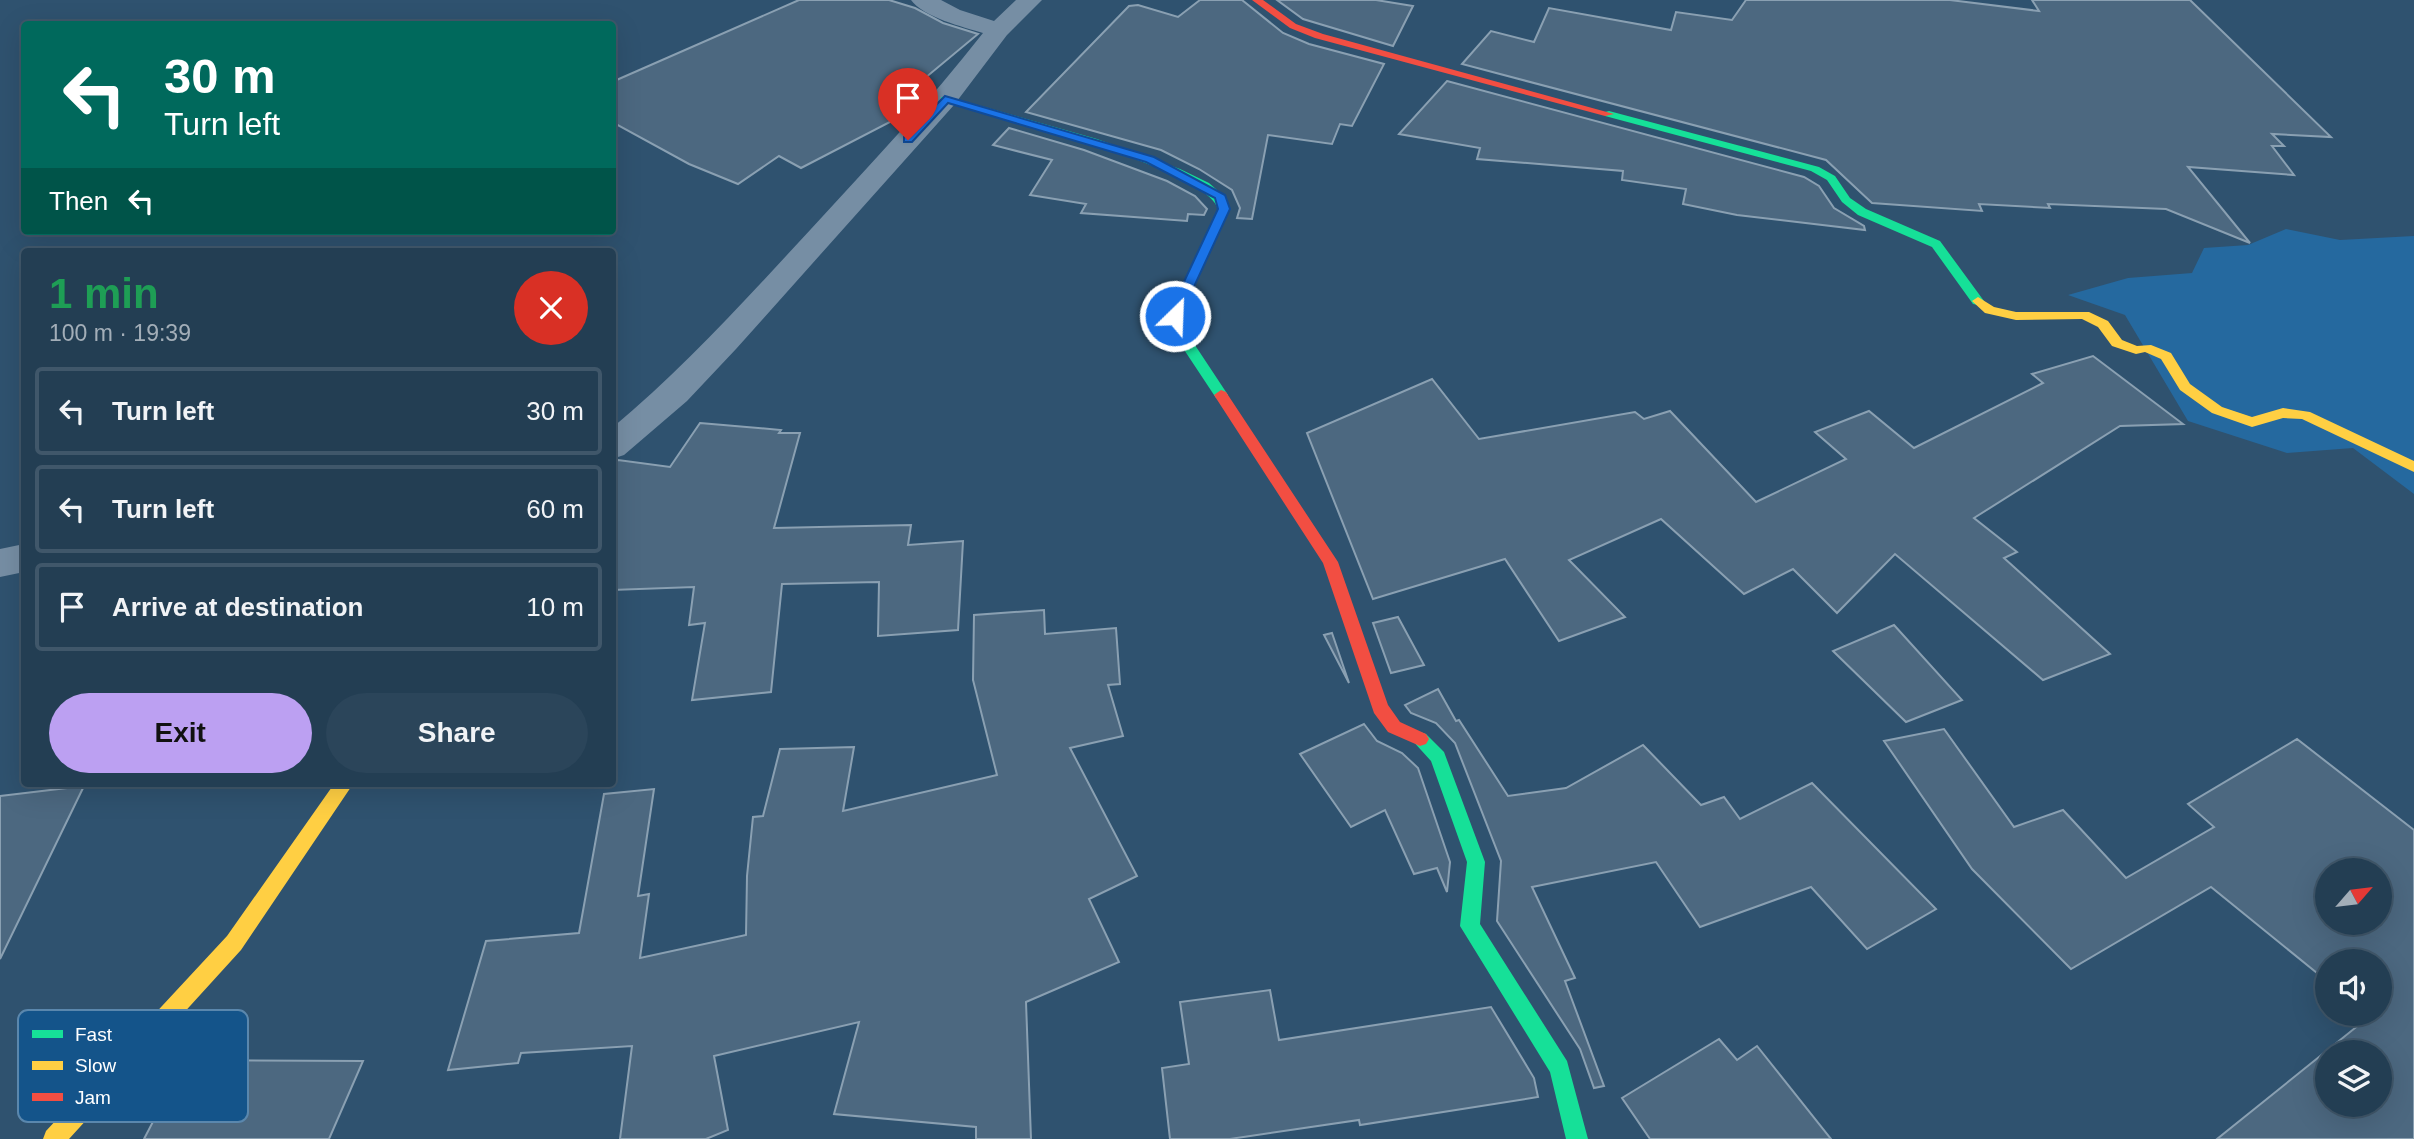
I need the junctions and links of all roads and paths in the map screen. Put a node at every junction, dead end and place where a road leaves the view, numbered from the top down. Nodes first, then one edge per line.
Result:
1 (923, 0) edge
2 (1030, 0) edge
3 (1257, 0) edge
4 (998, 30) junction
5 (945, 99) junction
6 (616, 444) edge
7 (2414, 467) edge
8 (21, 559) edge
9 (0, 563) edge
10 (342, 787) edge
11 (172, 1010) edge
12 (70, 1122) edge
13 (54, 1139) edge
14 (1577, 1139) edge

1 - 4 street
2 - 4 street
3 - 7 street
4 - 5 street
5 - 6 street
5 - 14 street
8 - 9 street
10 - 11 street
12 - 13 street

